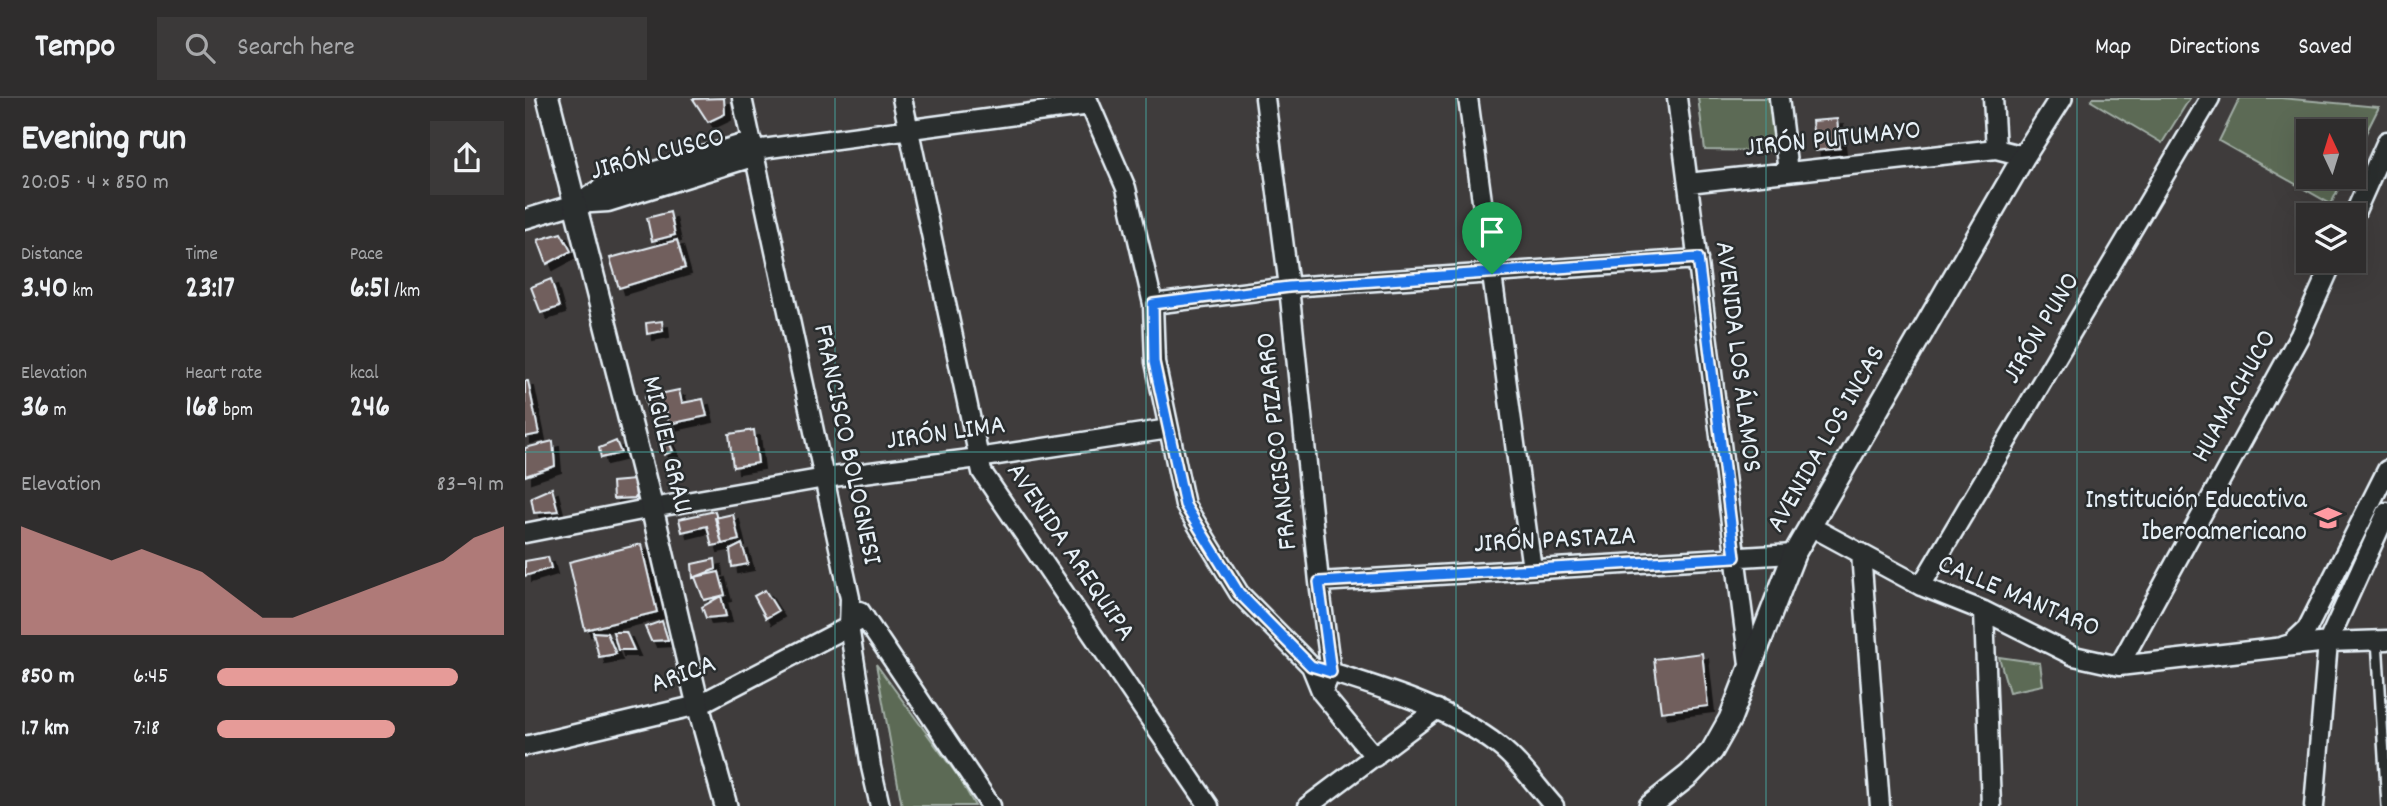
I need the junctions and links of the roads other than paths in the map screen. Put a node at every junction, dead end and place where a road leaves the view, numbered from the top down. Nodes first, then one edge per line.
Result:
1 (548, 98) edge
2 (742, 98) edge
3 (902, 98) edge
4 (1265, 98) edge
5 (1468, 98) edge
6 (1677, 98) edge
7 (1779, 98) edge
8 (1993, 98) edge
9 (2061, 98) edge
10 (2210, 98) edge
11 (1089, 101) edge
12 (908, 130) junction
13 (2387, 141) edge
14 (754, 149) junction
15 (1996, 149) junction
16 (2024, 156) junction
17 (1788, 172) junction
18 (1688, 183) junction
19 (2359, 203) edge
20 (575, 204) junction
21 (525, 219) edge
22 (1698, 258) junction
23 (2328, 273) edge
24 (1492, 274) junction
25 (1289, 287) junction
26 (1153, 304) junction
27 (1169, 429) junction
28 (978, 458) junction
29 (2387, 470) edge
30 (825, 478) junction
31 (652, 508) junction
32 (2387, 512) edge
33 (1809, 526) junction
34 (525, 533) edge
35 (2379, 547) edge
36 (1794, 554) junction
37 (1861, 554) junction
38 (1735, 557) junction
39 (1532, 569) junction
40 (1319, 582) junction
41 (1921, 586) junction
42 (1984, 611) junction
43 (857, 622) junction
44 (2382, 639) edge
45 (2328, 642) junction
46 (2246, 653) junction
47 (1749, 664) junction
48 (1311, 666) junction
49 (2119, 666) junction
50 (1331, 672) junction
51 (1322, 693) junction
52 (698, 705) junction
53 (1437, 709) junction
54 (526, 741) edge
55 (1375, 757) junction
56 (726, 806) edge
57 (880, 806) edge
58 (991, 806) edge
59 (1209, 806) edge
60 (1308, 806) edge
61 (1554, 806) edge
62 (1650, 806) edge
63 (1880, 806) edge
64 (1991, 806) edge
65 (2314, 806) edge
66 (2387, 806) edge

1 - 20 street, MIGUEL GRAU
2 - 14 street, FRANCISCO BOLOGNESI
3 - 12 street, AVENIDA AREQUIPA
4 - 25 street, FRANCISCO PIZARRO
5 - 24 street
6 - 18 street, AVENIDA LOS ÁLAMOS
7 - 17 street
8 - 15 street
9 - 16 street, AVENIDA LOS INCAS
10 - 41 street, JIRÓN PUNO
11 - 12 street, JIRÓN CUSCO
11 - 26 street
12 - 14 street, JIRÓN CUSCO
12 - 28 street, AVENIDA AREQUIPA
13 - 19 street
14 - 20 street, JIRÓN CUSCO
14 - 30 street, FRANCISCO BOLOGNESI
15 - 16 street, JIRÓN PUTUMAYO
15 - 17 street, JIRÓN PUTUMAYO
16 - 33 street, AVENIDA LOS INCAS
17 - 18 street, JIRÓN PUTUMAYO
18 - 22 street, AVENIDA LOS ÁLAMOS
20 - 21 street, JIRÓN CUSCO
20 - 31 street, MIGUEL GRAU
22 - 24 street
22 - 38 street, AVENIDA LOS ÁLAMOS
23 - 49 street, HUAMACHUCO
24 - 25 street
24 - 39 street
25 - 26 street
25 - 40 street, FRANCISCO PIZARRO
26 - 27 street
27 - 28 street, JIRÓN LIMA
27 - 48 street
28 - 30 street, JIRÓN LIMA
28 - 59 street, AVENIDA AREQUIPA
29 - 46 street
30 - 31 street, JIRÓN LIMA
30 - 43 street, FRANCISCO BOLOGNESI
31 - 34 street, JIRÓN LIMA
31 - 52 street, MIGUEL GRAU
32 - 35 street
33 - 36 street, AVENIDA LOS INCAS
33 - 37 street, CALLE MANTARO
35 - 45 street
36 - 38 street, JIRÓN PASTAZA
36 - 47 street, AVENIDA LOS INCAS
37 - 41 street, CALLE MANTARO
37 - 63 street
38 - 39 street, JIRÓN PASTAZA
38 - 47 street, AVENIDA LOS ÁLAMOS
39 - 40 street, JIRÓN PASTAZA
40 - 50 street, FRANCISCO PIZARRO
41 - 42 street, CALLE MANTARO
42 - 49 street, CALLE MANTARO
42 - 64 street
43 - 52 street, ARICA
43 - 57 street, FRANCISCO BOLOGNESI
43 - 58 street
44 - 45 street, CALLE MANTARO
44 - 66 lane
45 - 46 street, CALLE MANTARO
45 - 65 street
46 - 49 street, CALLE MANTARO
47 - 62 street, AVENIDA LOS INCAS
48 - 50 street
48 - 51 street
50 - 51 street
50 - 53 street
51 - 55 street
52 - 54 street, ARICA
52 - 56 street, MIGUEL GRAU
53 - 55 street
53 - 61 street
55 - 60 street

